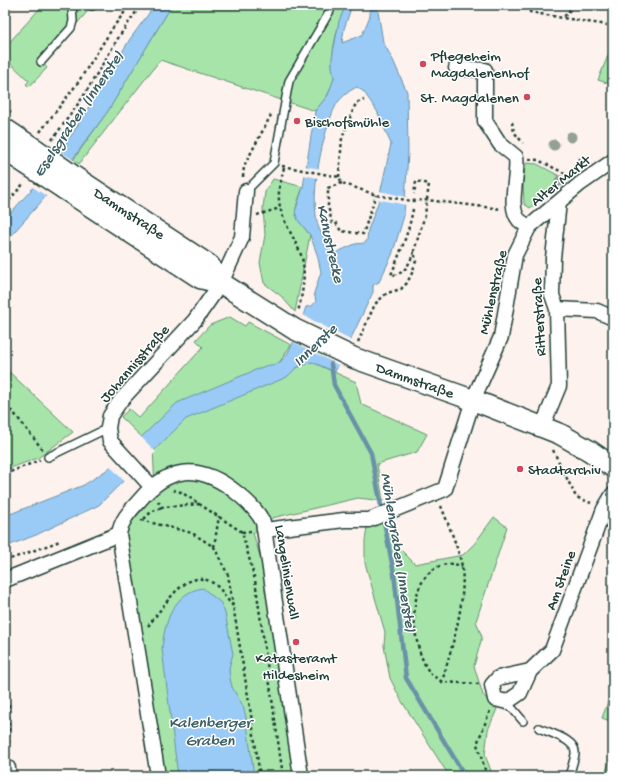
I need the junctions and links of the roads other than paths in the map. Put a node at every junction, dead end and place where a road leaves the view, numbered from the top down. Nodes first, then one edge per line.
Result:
1 (72, 5) edge
2 (330, 11) dead end
3 (41, 62) dead end
4 (456, 68) dead end
5 (5, 129) edge
6 (5, 150) edge
7 (35, 154) junction
8 (612, 160) edge
9 (246, 191) joint
10 (559, 202) junction
11 (530, 227) junction
12 (221, 283) junction
13 (557, 309) junction
14 (613, 318) edge
15 (473, 400) junction
16 (542, 427) junction
17 (108, 428) junction
18 (48, 457) road end
19 (613, 467) edge
20 (148, 482) junction
21 (613, 494) edge
22 (265, 530) junction
23 (119, 534) junction
24 (5, 580) edge
25 (530, 671) junction
26 (498, 695) junction
27 (523, 721) dead end
28 (539, 728) dead end
29 (158, 776) edge
30 (301, 776) edge
31 (569, 776) edge

1 - 3 lane
2 - 9 lane
4 - 11 street
5 - 7 street
6 - 7 street
7 - 12 street, Dammstraße, bridge
8 - 10 street, Alter Markt
9 - 12 street
10 - 11 street, Alter Markt
10 - 13 street, Ritterstraße
11 - 15 street, Mühlenstraße
12 - 15 street, Dammstraße
12 - 17 street, Johannisstraße
13 - 14 street
13 - 16 street, Ritterstraße
15 - 16 street, Dammstraße
15 - 22 street, Mühlenstraße
16 - 19 street, Dammstraße
17 - 18 lane
17 - 20 street
20 - 22 street, Langelinienwall
20 - 23 street
21 - 25 street, Am Steine
22 - 30 street, Langelinienwall
23 - 24 street
23 - 29 street
25 - 26 street, Am Steine
25 - 26 street
26 - 27 lane
28 - 31 lane

